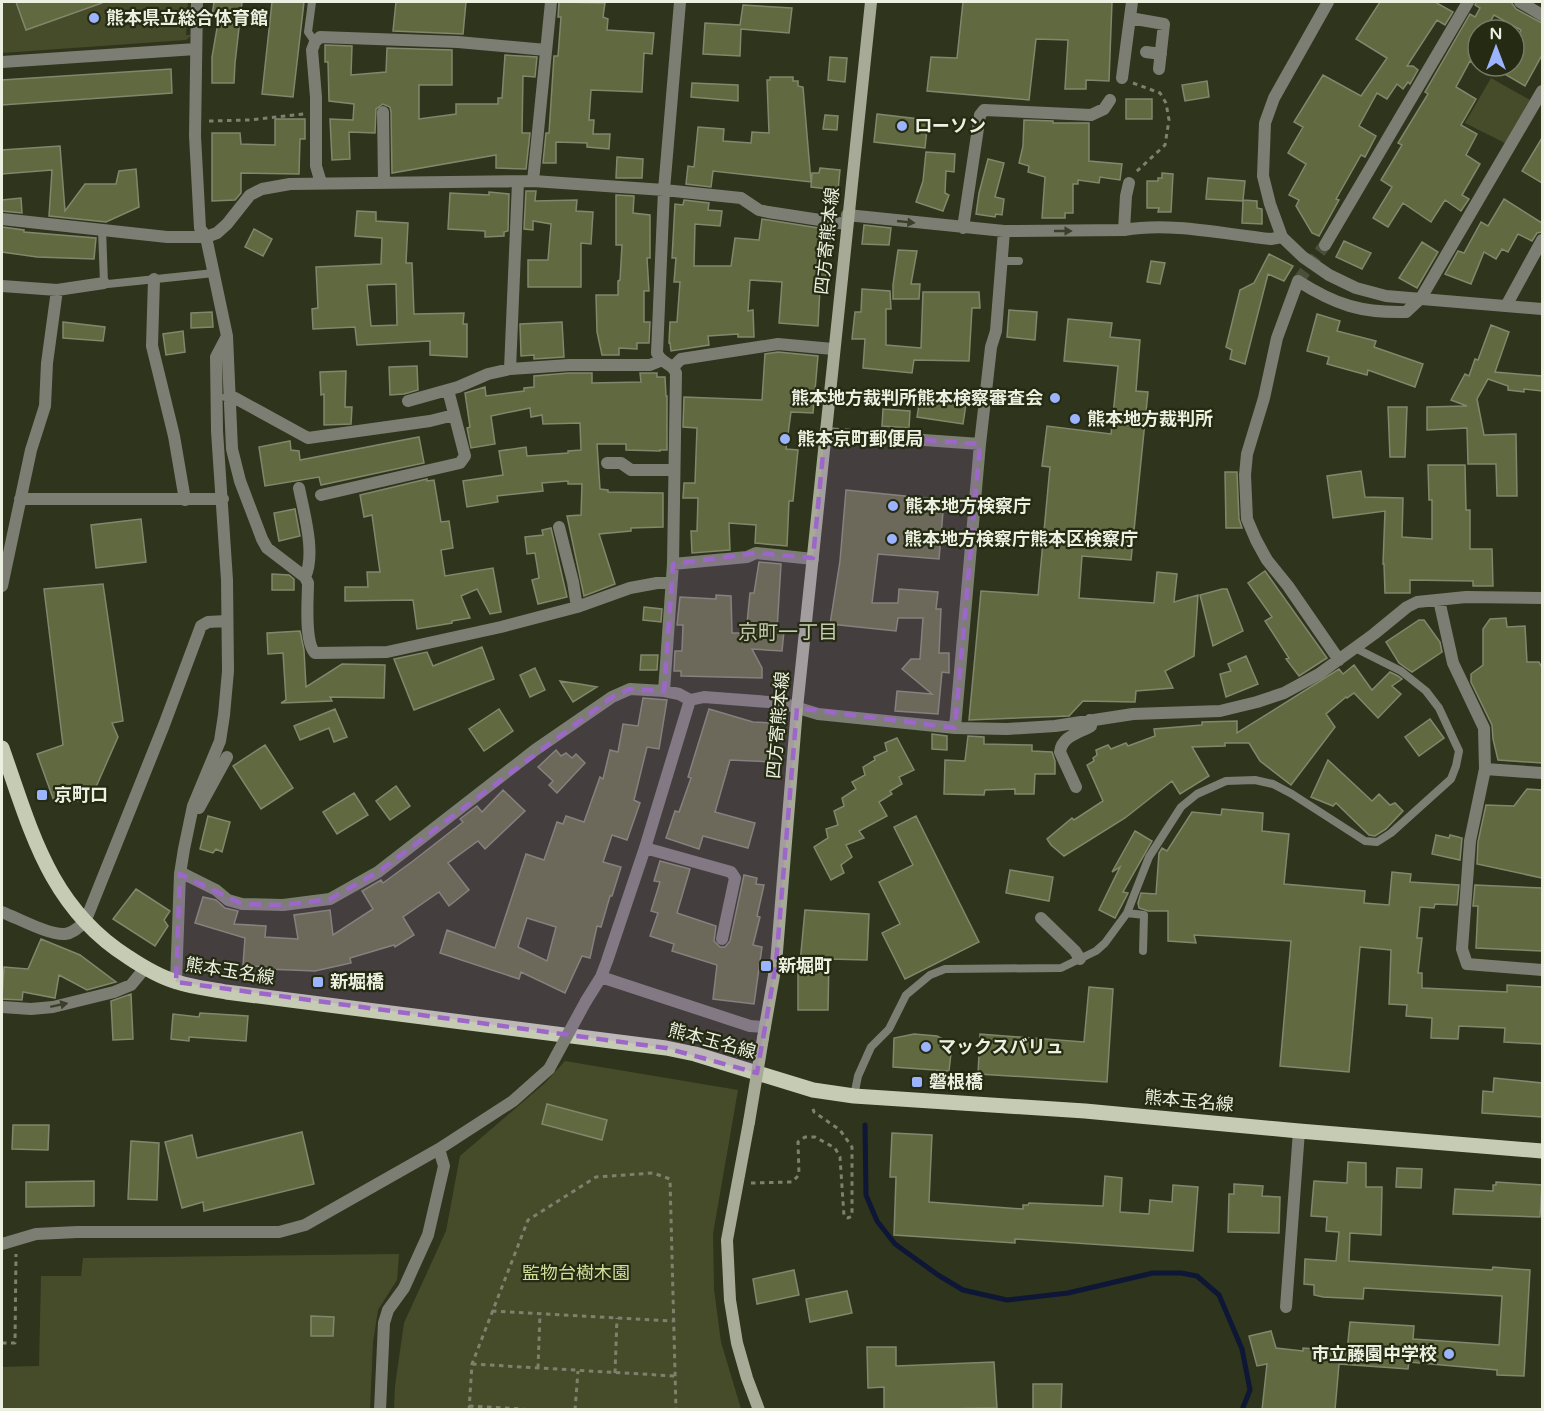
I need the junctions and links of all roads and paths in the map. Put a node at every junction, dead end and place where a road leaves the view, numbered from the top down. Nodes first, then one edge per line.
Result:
1 (197, 2) edge
2 (312, 2) edge
3 (549, 2) edge
4 (680, 2) edge
5 (871, 2) edge
6 (1132, 2) edge
7 (1328, 2) edge
8 (1468, 2) edge
9 (1520, 2) edge
10 (1542, 15) edge
11 (1130, 18) junction
12 (315, 42) junction
13 (196, 49) junction
14 (546, 50) junction
15 (1146, 52) dead end
16 (1161, 54) junction
17 (2, 62) edge
18 (1159, 69) dead end
19 (1122, 78) joint
20 (1542, 91) edge
21 (1110, 100) dead end
22 (383, 112) dead end
23 (316, 113) junction
24 (195, 122) junction
25 (384, 182) junction
26 (518, 182) junction
27 (533, 182) junction
28 (321, 183) junction
29 (1129, 183) joint
30 (664, 190) junction
31 (2, 219) edge
32 (847, 220) junction
33 (963, 228) junction
34 (102, 229) junction
35 (1124, 230) junction
36 (1004, 231) junction
37 (206, 237) junction
38 (1282, 237) junction
39 (1542, 240) edge
40 (1325, 245) tunnel mouth
41 (1003, 261) junction
42 (1019, 261) dead end
43 (214, 273) junction
44 (154, 279) junction
45 (104, 283) junction
46 (2, 286) edge
47 (57, 290) junction
48 (1421, 298) junction
49 (1506, 306) junction
50 (1542, 309) edge
51 (227, 336) junction
52 (833, 349) junction
53 (660, 361) junction
54 (673, 367) junction
55 (510, 369) junction
56 (448, 390) junction
57 (228, 397) junction
58 (408, 400) dead end
59 (454, 415) junction
60 (825, 433) junction
61 (980, 444) junction
62 (607, 463) dead end
63 (674, 470) junction
64 (300, 488) dead end
65 (321, 495) dead end
66 (20, 499) junction
67 (223, 499) junction
68 (185, 500) junction
69 (559, 527) dead end
70 (813, 559) junction
71 (672, 564) junction
72 (304, 578) junction
73 (670, 583) junction
74 (2, 586) edge
75 (1542, 598) edge
76 (1439, 600) junction
77 (577, 607) junction
78 (226, 621) junction
79 (1355, 648) junction
80 (1339, 660) junction
81 (664, 691) junction
82 (690, 700) junction
83 (797, 708) junction
84 (1090, 720) junction
85 (954, 728) junction
86 (2, 748) edge
87 (227, 757) dead end
88 (1485, 769) junction
89 (1542, 773) edge
90 (1076, 787) dead end
91 (192, 816) junction
92 (645, 848) junction
93 (180, 874) junction
94 (2, 912) edge
95 (1127, 913) junction
96 (1041, 918) dead end
97 (85, 922) junction
98 (722, 939) dead end
99 (1143, 951) dead end
100 (1080, 959) junction
101 (145, 968) junction
102 (1542, 970) edge
103 (601, 977) junction
104 (176, 982) junction
105 (2, 1007) edge
106 (764, 1033) junction
107 (813, 1090) junction
108 (854, 1096) junction
109 (1299, 1131) junction
110 (439, 1149) junction
111 (1542, 1151) edge
112 (738, 1184) junction
113 (16, 1240) junction
114 (2, 1244) edge
115 (1286, 1307) dead end
116 (492, 1311) junction
117 (540, 1314) junction
118 (617, 1318) junction
119 (674, 1321) junction
120 (2, 1343) edge
121 (472, 1364) junction
122 (538, 1368) junction
123 (578, 1371) junction
124 (615, 1373) junction
125 (675, 1376) junction
126 (469, 1408) edge
127 (380, 1410) edge
128 (538, 1410) edge
129 (575, 1410) edge
130 (676, 1410) edge
131 (759, 1410) edge

1 - 13 street
2 - 12 lane
3 - 14 street
4 - 30 street
5 - 32 main road, 四方寄熊本線
6 - 11 street
7 - 38 street
8 - 40 street
9 - 10 street
11 - 16 street
11 - 19 street
12 - 14 street
12 - 23 street
13 - 17 street
13 - 24 street
14 - 27 street
15 - 16 street
16 - 18 street
19 - 29 path
20 - 48 street
21 - 33 street
22 - 25 street
23 - 24 path
23 - 28 street
24 - 37 street
25 - 26 street
25 - 28 street
26 - 27 street
26 - 55 street
27 - 30 street
28 - 37 street
29 - 35 street
30 - 32 street
30 - 53 street
31 - 34 street
32 -> 33 street
32 - 52 main road, 四方寄熊本線
33 - 36 street
34 - 37 street
34 - 45 lane
36 -> 35 street
35 - 38 street
36 - 41 street
37 - 43 street
38 - 48 street
39 - 49 street
41 - 42 lane
41 - 61 street
43 - 44 lane
43 - 51 street
44 - 45 lane
44 - 68 street
45 - 47 street
46 - 47 street
47 - 66 street
48 - 49 street
48 - 80 street
49 - 50 street
51 - 57 street
51 - 67 street
52 - 54 street
52 - 60 main road, 四方寄熊本線
53 - 54 street
53 - 55 street
54 - 63 street
55 - 56 street
56 - 58 street
56 - 59 street
57 - 59 street
57 - 72 street
59 - 65 street
60 - 61 street
60 - 70 main road, 四方寄熊本線
61 - 85 street
62 - 63 street
63 - 71 street
64 - 72 street
66 - 68 street
66 - 74 street
67 - 68 street
67 - 78 street
69 - 77 street
70 - 71 street
70 - 83 main road, 四方寄熊本線
71 - 73 street
72 - 77 street
73 - 77 street
73 - 81 street
75 - 76 street
76 - 79 street
76 - 88 street
78 - 91 street
78 - 97 street
79 - 80 street
79 - 95 lane
80 - 84 street
81 - 82 street
81 - 93 street
82 - 83 street
82 - 92 street
83 - 85 street
83 - 106 main road, 四方寄熊本線
84 - 85 street
84 - 90 street
86 - 97 main road, 熊本玉名線
87 - 91 street
88 - 89 street
88 - 102 street
91 - 93 street
92 - 98 street
92 - 103 street
93 - 104 street
94 - 97 street
95 - 99 lane
95 - 100 lane
96 - 100 street
97 - 101 main road, 熊本玉名線
100 - 108 lane
101 - 104 main road, 熊本玉名線
105 -> 101 street
103 - 106 street
103 - 110 street, bridge
104 - 107 main road, 熊本玉名線
106 - 112 main road, 四方寄熊本線, bridge
107 - 108 main road, 熊本玉名線
107 - 112 path
108 - 109 main road, 熊本玉名線
109 - 111 main road, 熊本玉名線
109 - 115 street
110 - 113 street
110 - 127 street
112 - 131 main road, 四方寄熊本線
113 - 114 street
113 - 120 path
116 - 117 path
116 - 119 path
116 - 121 path
117 - 118 path
117 - 122 path
118 - 119 path
118 - 124 path
119 - 125 path
121 - 122 path
121 - 126 path
122 - 123 path
123 - 124 path
123 - 129 path
124 - 125 path
125 - 130 path
126 - 128 path

